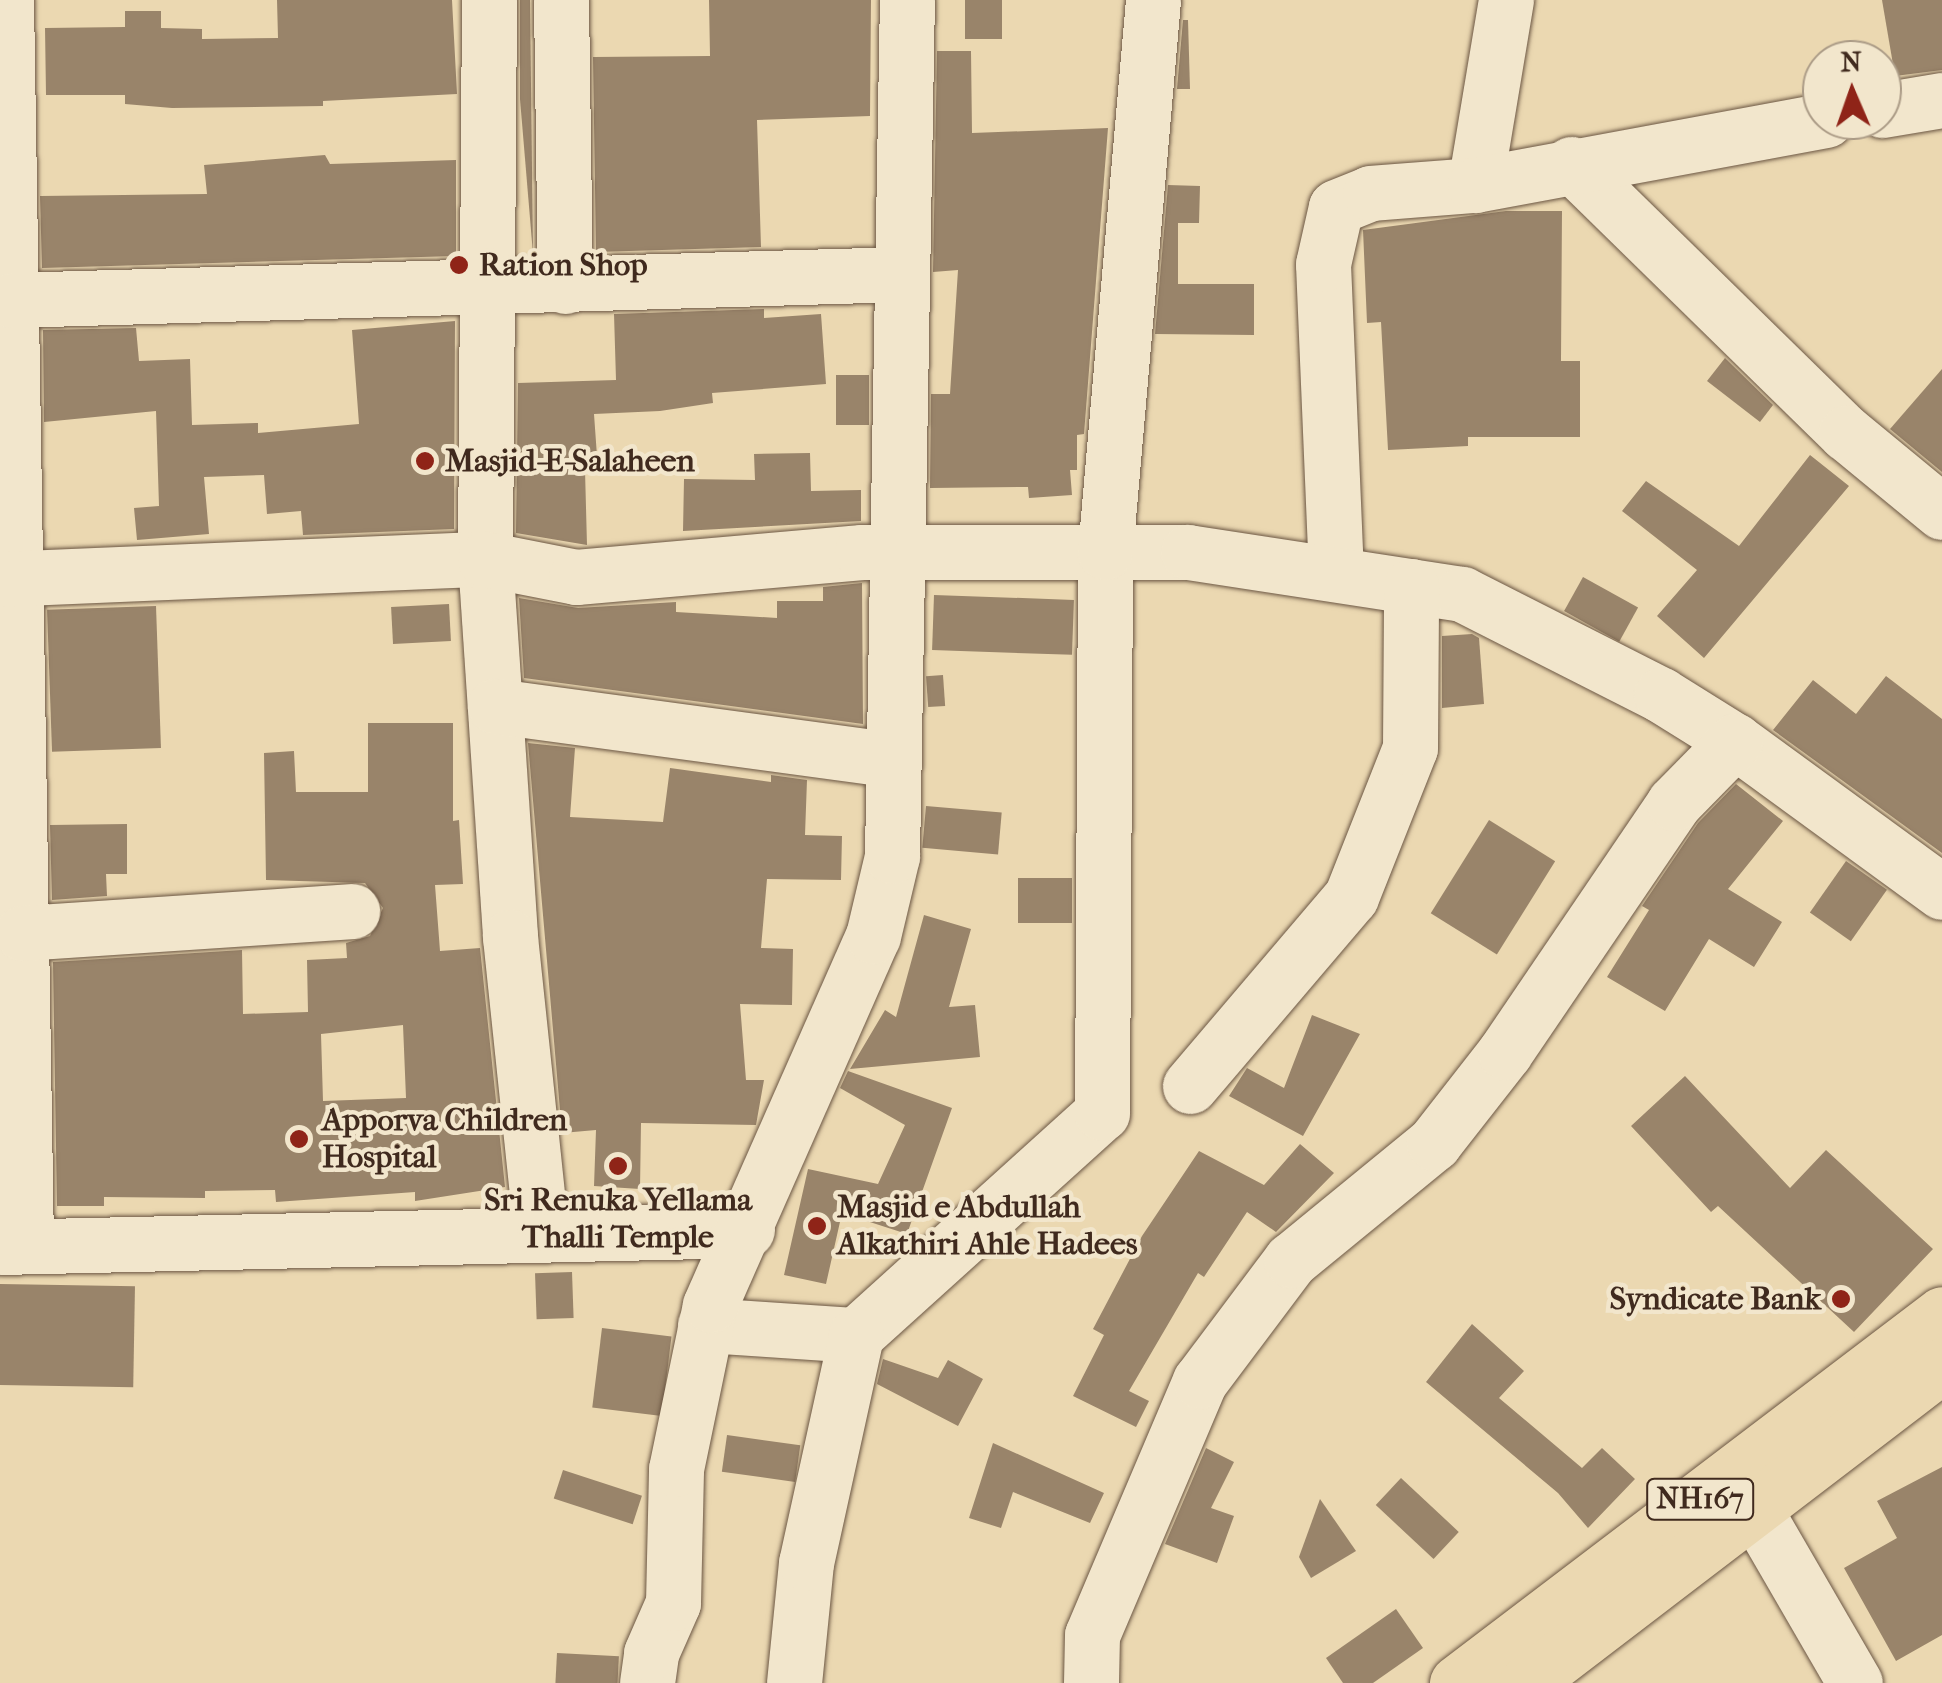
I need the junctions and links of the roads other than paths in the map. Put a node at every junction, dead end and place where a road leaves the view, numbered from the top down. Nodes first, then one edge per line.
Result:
1 (6, 0) edge
2 (488, 0) edge
3 (561, 0) edge
4 (907, 0) edge
5 (1154, 0) edge
6 (1506, 0) edge
7 (1942, 100) edge
8 (1902, 107) edge
9 (1802, 124) edge
10 (1571, 164) junction
11 (1474, 185) junction
12 (902, 274) junction
13 (564, 286) junction
14 (486, 288) junction
15 (12, 300) junction
16 (1942, 512) edge
17 (897, 552) junction
18 (1105, 552) junction
19 (485, 559) junction
20 (1336, 574) junction
21 (9, 578) edge
22 (1411, 586) junction
23 (495, 706) junction
24 (1736, 742) junction
25 (893, 760) junction
26 (1942, 892) edge
27 (352, 911) dead end
28 (22, 933) junction
29 (1190, 1086) dead end
30 (541, 1230) junction
31 (747, 1230) junction
32 (13, 1246) edge
33 (1942, 1314) edge
34 (706, 1326) junction
35 (856, 1334) junction
36 (1942, 1365) edge
37 (1754, 1507) junction
38 (647, 1683) edge
39 (794, 1683) edge
40 (1090, 1683) edge
41 (1457, 1683) edge
42 (1526, 1683) edge
43 (1856, 1683) edge

1 - 15 street
2 - 14 street
3 - 13 street
4 - 12 street
5 - 18 street
6 - 11 street
7 - 8 street
9 - 10 street
10 - 11 street
10 - 16 street
11 - 20 street
12 - 13 street
12 - 17 street
13 - 14 street
14 - 15 street
14 - 19 street
15 - 21 street
17 - 18 street
17 - 19 street
17 - 25 street
18 - 20 street
18 - 35 street
19 - 21 street
19 - 23 street
20 - 22 street
21 - 28 street
22 - 24 street
22 - 29 street
23 - 25 street
23 - 30 street
24 - 26 street
24 - 40 street
25 - 31 street
27 - 28 street
28 - 32 street
30 - 31 street
30 - 32 street
31 - 34 street
33 - 41 highway, NH167
34 - 35 street
34 - 38 street
35 - 39 street
36 - 37 highway, NH167
37 - 42 highway, NH167
37 - 43 street

